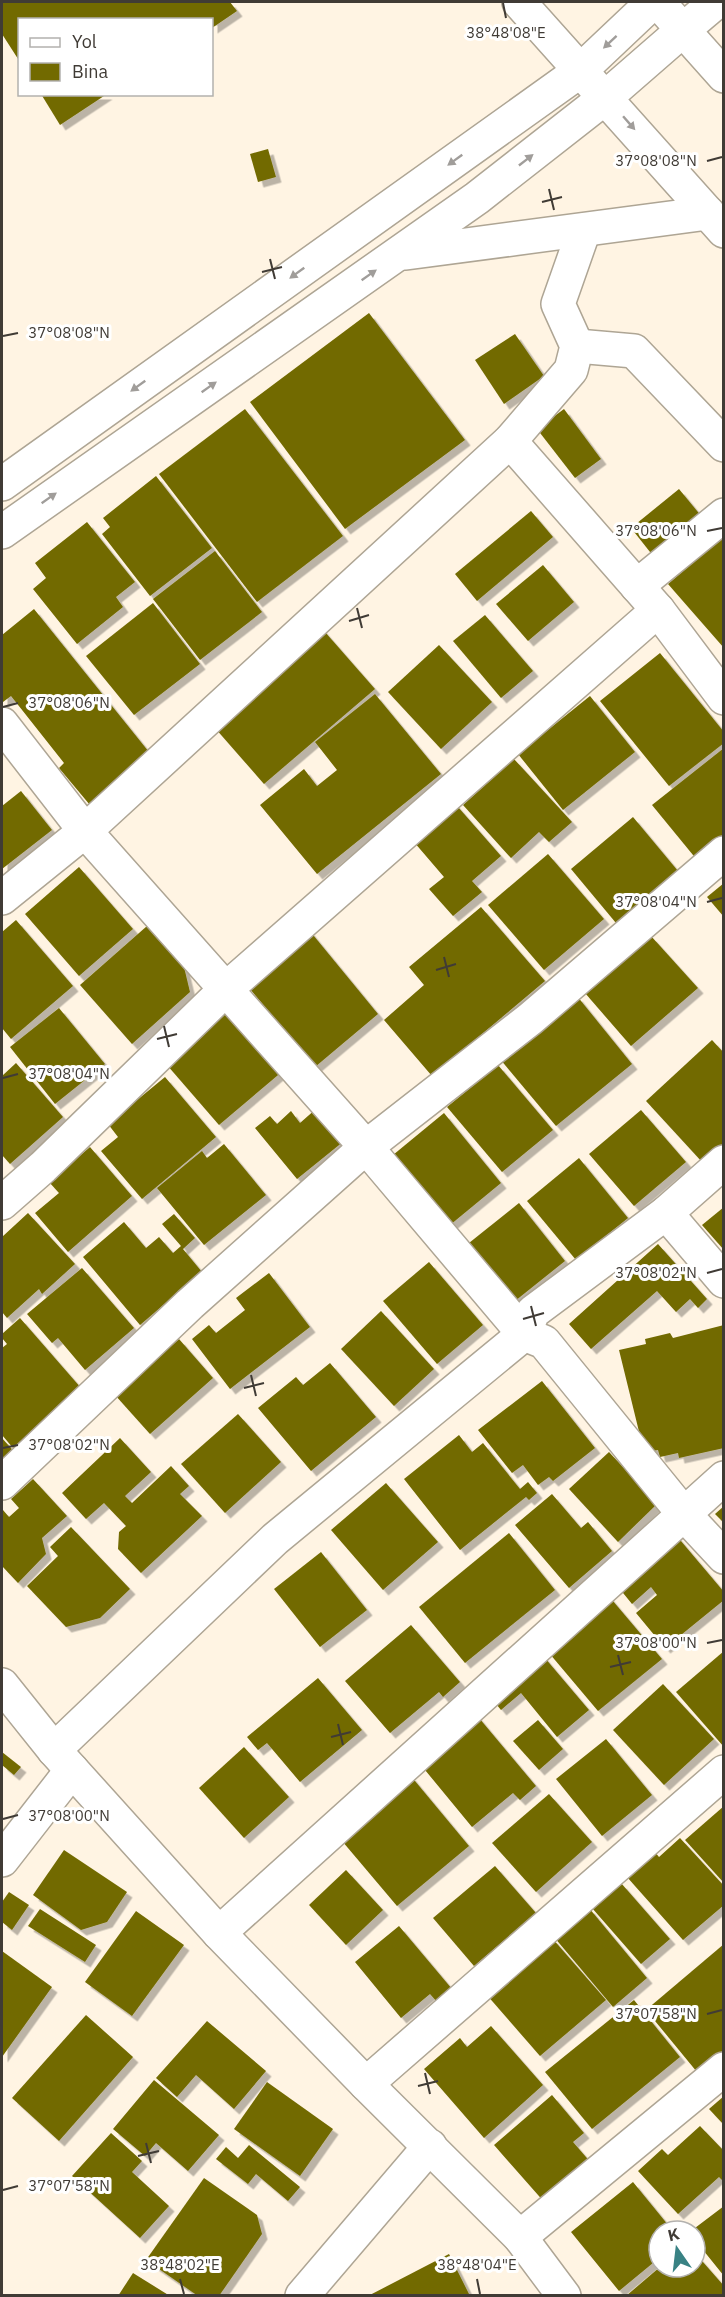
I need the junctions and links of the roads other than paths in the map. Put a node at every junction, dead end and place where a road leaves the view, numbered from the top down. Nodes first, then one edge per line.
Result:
1 (519, 2) edge
2 (653, 2) edge
3 (658, 2) edge
4 (716, 2) edge
5 (683, 30) junction
6 (580, 71) junction
7 (723, 76) edge
8 (606, 97) junction
9 (716, 222) edge
10 (584, 230) junction
11 (401, 253) junction
12 (578, 346) junction
13 (510, 441) junction
14 (723, 445) edge
15 (2, 484) edge
16 (723, 515) edge
17 (2, 532) edge
18 (637, 586) junction
19 (658, 610) junction
20 (723, 698) edge
21 (2, 724) edge
22 (85, 831) junction
23 (723, 853) edge
24 (2, 898) edge
25 (226, 989) junction
26 (366, 1148) junction
27 (723, 1162) edge
28 (2, 1203) edge
29 (666, 1213) junction
30 (723, 1281) edge
31 (524, 1334) junction
32 (723, 1478) edge
33 (2, 1483) edge
34 (683, 1513) junction
35 (723, 1557) edge
36 (2, 1684) edge
37 (63, 1760) junction
38 (723, 1772) edge
39 (2, 1860) edge
40 (219, 1933) junction
41 (723, 2069) edge
42 (366, 2084) junction
43 (430, 2146) junction
44 (520, 2237) junction
45 (302, 2295) edge
46 (564, 2295) edge

1 - 6 street
2 -> 6 street
3 - 5 street
4 - 5 street
5 - 7 street
5 - 8 street
6 - 8 street
6 -> 15 street
8 -> 9 street
11 -> 8 street
9 - 10 street
10 - 11 street
10 - 12 street
17 -> 11 street
12 - 13 street
12 - 14 street
13 - 18 street
13 - 22 street
16 - 18 street
18 - 19 street
19 - 20 street
19 - 25 street
21 - 22 street
22 - 24 street
22 - 25 street
23 - 26 street
25 - 26 street
25 - 28 street
26 - 31 street
26 - 33 street
27 - 29 street
29 - 30 street
29 - 31 street
31 - 34 street
31 - 37 street
32 - 34 street
34 - 35 street
34 - 40 street
36 - 37 street
37 - 39 street
37 - 40 street
38 - 42 street
40 - 42 street
41 - 44 street
42 - 43 street
43 - 44 street
43 - 45 street
44 - 46 street

